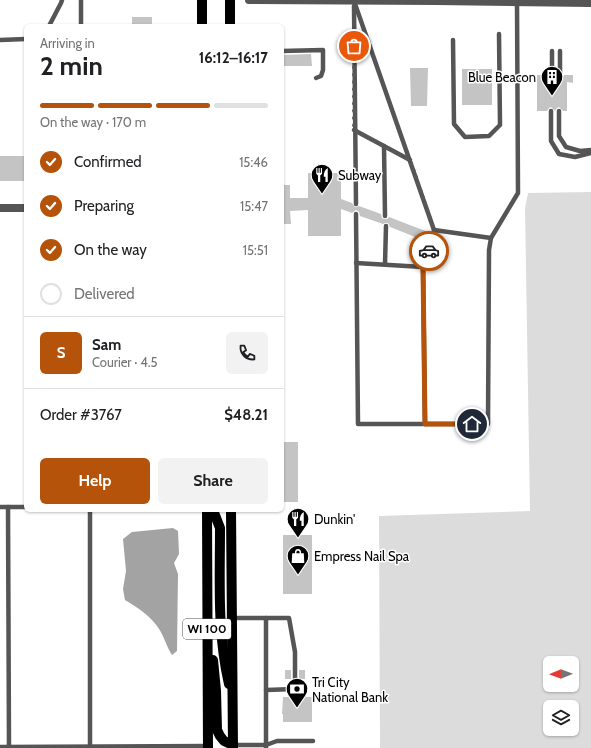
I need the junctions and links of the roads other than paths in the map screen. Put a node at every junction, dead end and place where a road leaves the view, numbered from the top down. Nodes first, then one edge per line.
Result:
1 (62, 0) edge
2 (81, 0) edge
3 (202, 0) edge
4 (230, 0) edge
5 (249, 0) edge
6 (354, 0) edge
7 (408, 0) edge
8 (517, 1) edge
9 (591, 3) edge
10 (51, 24) edge
11 (81, 24) edge
12 (202, 24) edge
13 (230, 24) edge
14 (499, 34) dead end
15 (24, 39) edge
16 (0, 40) edge
17 (453, 40) dead end
18 (284, 51) edge
19 (552, 51) dead end
20 (560, 51) dead end
21 (552, 75) dead end
22 (560, 75) dead end
23 (316, 78) dead end
24 (551, 111) dead end
25 (559, 111) dead end
26 (354, 130) junction
27 (384, 146) junction
28 (591, 151) edge
29 (410, 160) junction
30 (356, 204) dead end
31 (0, 208) edge
32 (24, 208) edge
33 (356, 214) dead end
34 (385, 216) dead end
35 (386, 226) dead end
36 (434, 230) junction
37 (491, 238) junction
38 (356, 263) junction
39 (385, 264) junction
40 (423, 267) junction
41 (425, 424) junction
42 (0, 507) edge
43 (8, 507) junction
44 (24, 507) edge
45 (90, 512) edge
46 (208, 512) edge
47 (211, 512) edge
48 (232, 512) edge
49 (232, 618) junction
50 (266, 618) junction
51 (207, 629) junction
52 (266, 690) junction
53 (233, 701) junction
54 (312, 741) dead end
55 (90, 746) junction
56 (0, 747) edge
57 (9, 747) junction
58 (208, 747) edge
59 (232, 747) edge
60 (266, 747) edge

1 - 10 lane
2 - 11 lane
3 - 12 main road
4 - 13 main road
5 - 6 street
6 - 7 street
6 - 26 lane
6 - 29 lane
7 - 8 street
8 - 9 street
8 - 37 lane
14 - 17 lane
15 - 16 lane
18 - 23 lane
19 - 21 lane
20 - 22 lane
24 - 28 lane
25 - 28 lane
26 - 27 lane
26 - 30 lane
27 - 29 lane
27 - 34 lane
29 - 36 lane
31 - 32 street
33 - 38 lane
35 - 39 lane
36 - 37 lane
36 - 40 lane
37 - 41 lane
38 - 39 lane
38 - 41 lane
39 - 40 lane
40 - 41 lane
42 - 43 lane
43 - 44 lane
43 - 57 lane
45 - 55 lane
46 - 51 main road, WI 100
47 - 53 main road
48 - 49 main road, WI 100
49 - 50 lane
49 - 53 main road, WI 100
50 - 52 lane
50 - 52 lane
51 - 58 main road, WI 100
51 - 59 main road
52 - 60 lane
53 - 59 main road, WI 100
54 - 60 lane
55 - 57 lane
55 - 58 lane
56 - 57 lane
59 - 60 lane

